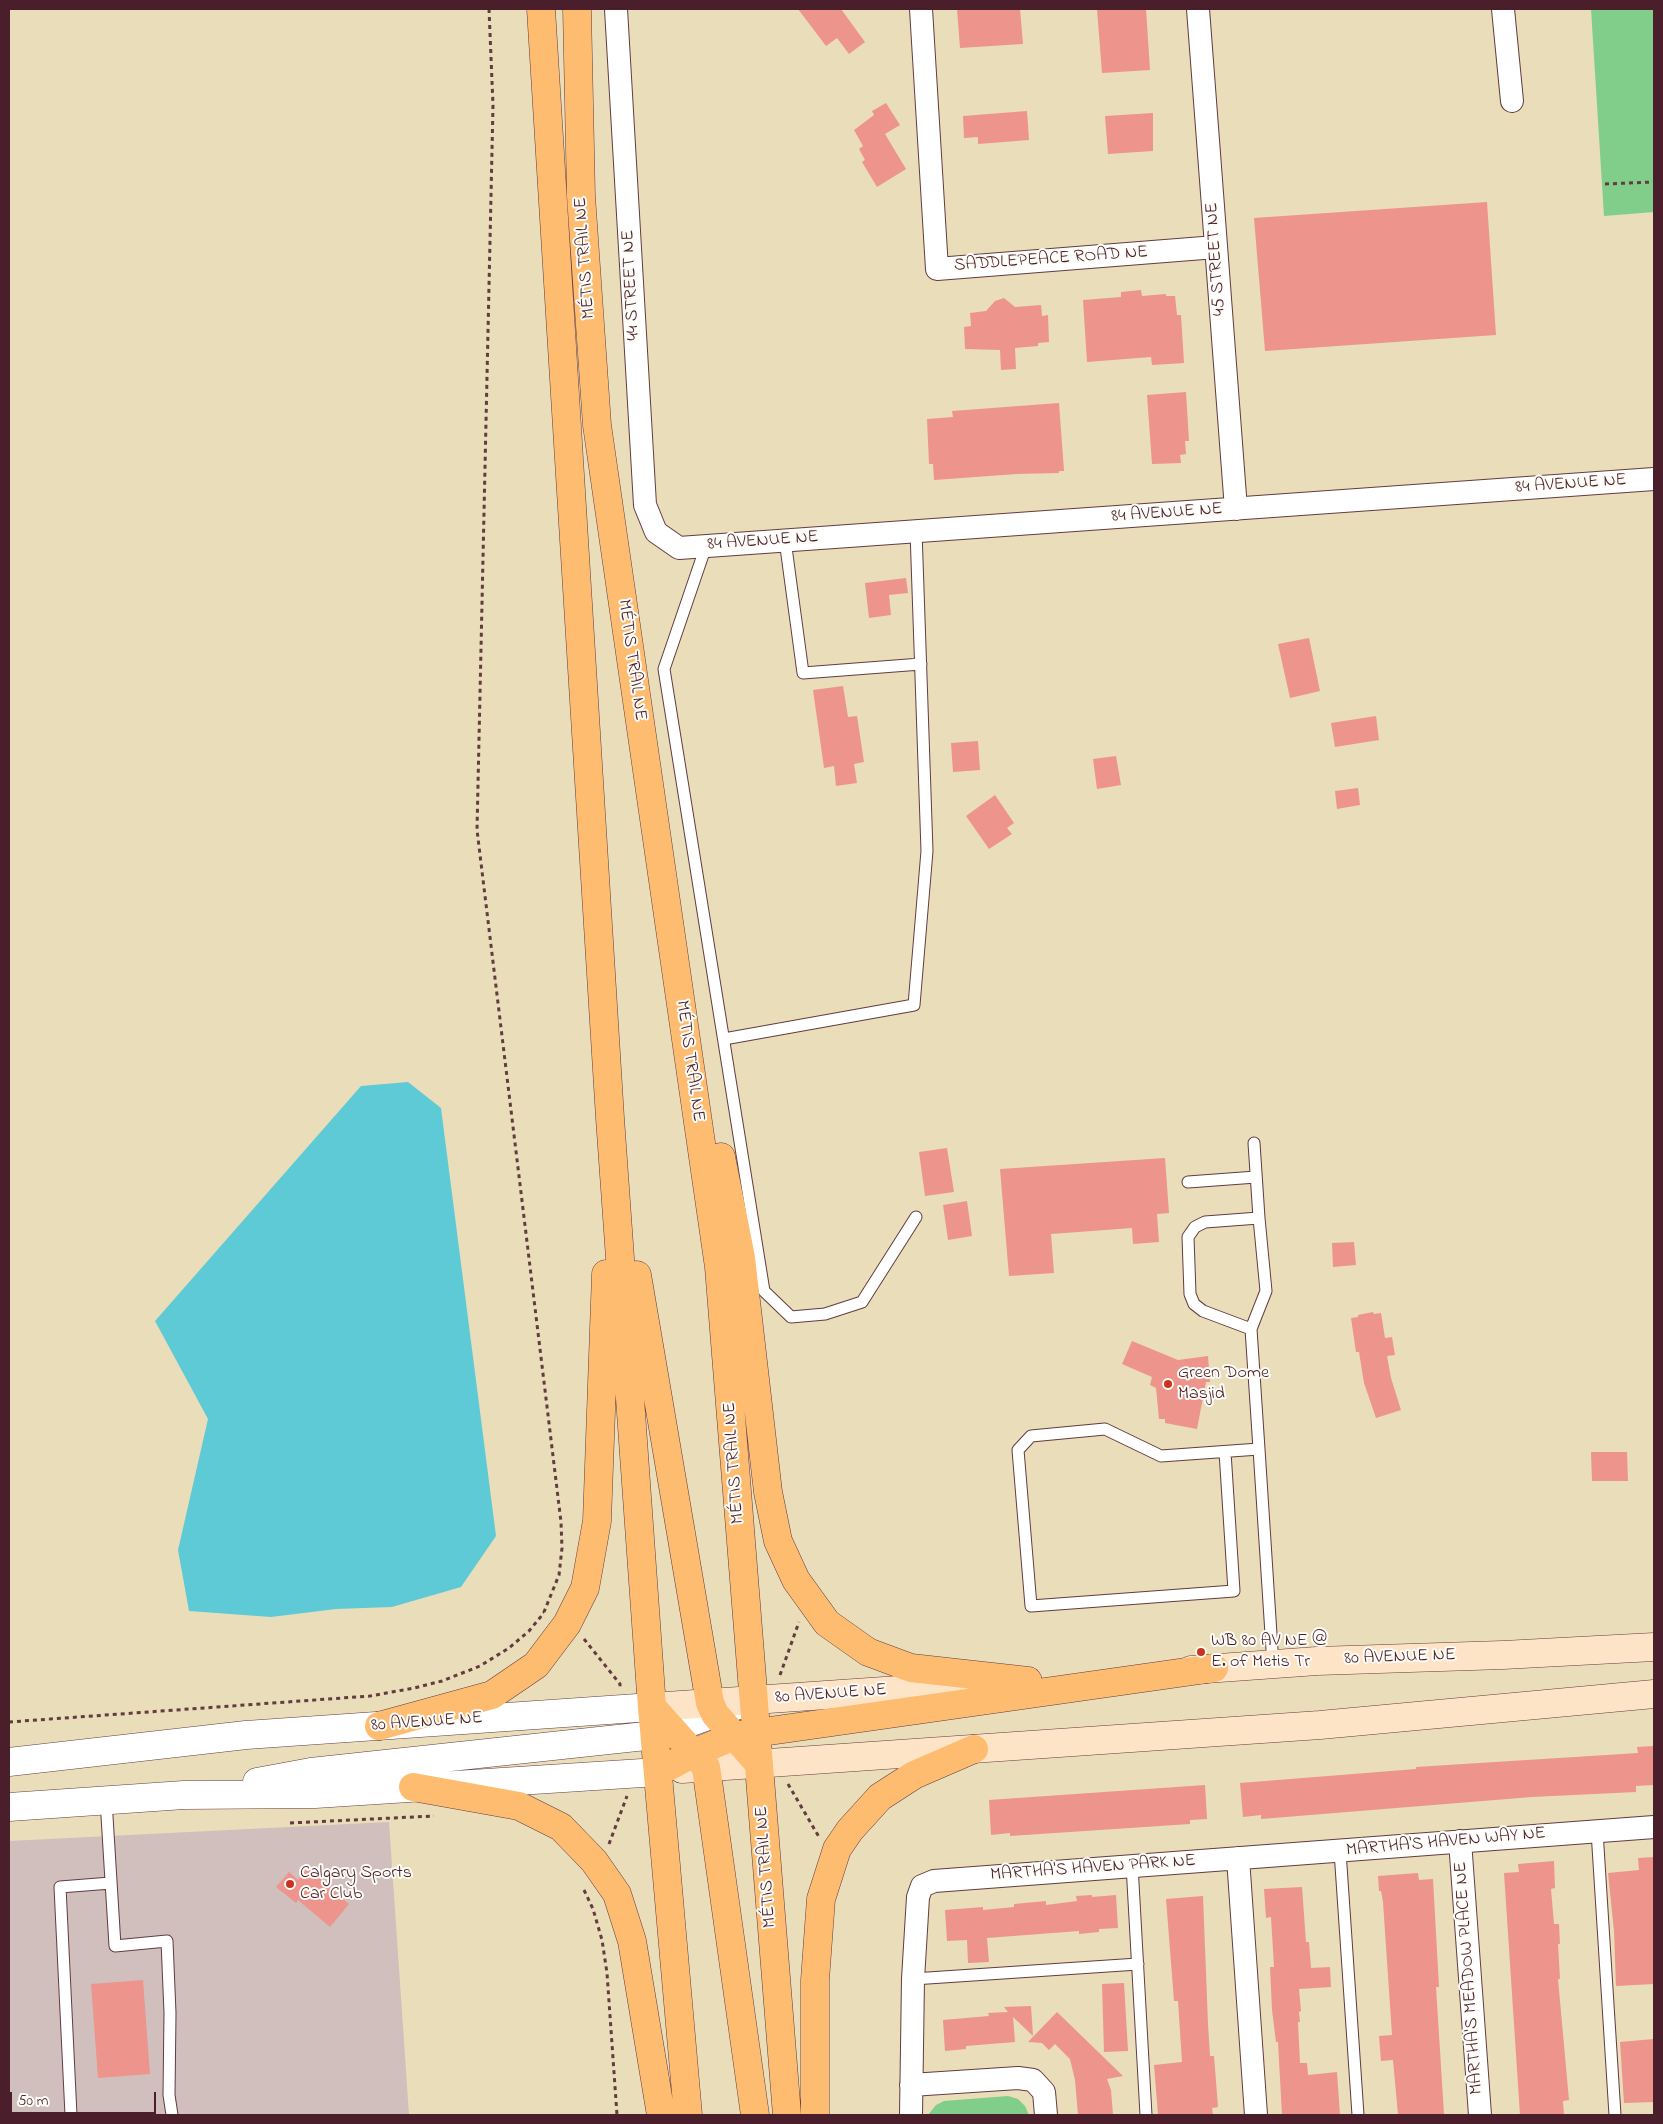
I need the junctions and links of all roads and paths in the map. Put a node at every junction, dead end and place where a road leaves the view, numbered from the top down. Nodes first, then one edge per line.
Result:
1 (489, 9) edge
2 (541, 9) edge
3 (577, 9) edge
4 (616, 9) edge
5 (921, 9) edge
6 (1198, 9) edge
7 (1503, 9) edge
8 (1512, 101) dead end
9 (1654, 182) edge
10 (1605, 184) dead end
11 (1216, 247) junction
12 (1654, 479) edge
13 (1236, 509) junction
14 (916, 531) junction
15 (785, 540) junction
16 (706, 546) junction
17 (679, 548) joint
18 (921, 664) junction
19 (656, 831) junction
20 (724, 1039) junction
21 (610, 1118) junction
22 (1254, 1143) dead end
23 (1256, 1177) junction
24 (1188, 1182) dead end
25 (916, 1217) dead end
26 (1259, 1218) junction
27 (1251, 1329) junction
28 (1259, 1449) junction
29 (1225, 1452) junction
30 (544, 1612) junction
31 (550, 1615) dead end
32 (800, 1618) dead end
33 (582, 1636) dead end
34 (1654, 1647) edge
35 (1273, 1665) junction
36 (1214, 1668) junction
37 (1028, 1681) junction
38 (780, 1683) dead end
39 (1654, 1694) edge
40 (621, 1695) dead end
41 (753, 1700) junction
42 (652, 1707) junction
43 (713, 1709) junction
44 (9, 1722) edge
45 (379, 1726) junction
46 (663, 1732) junction
47 (745, 1734) junction
48 (974, 1748) junction
49 (700, 1760) junction
50 (9, 1762) edge
51 (759, 1764) junction
52 (658, 1772) junction
53 (788, 1783) dead end
54 (413, 1787) junction
55 (628, 1793) dead end
56 (184, 1795) junction
57 (106, 1800) junction
58 (9, 1807) edge
59 (440, 1816) dead end
60 (290, 1823) dead end
61 (1654, 1826) edge
62 (1598, 1831) junction
63 (1460, 1841) junction
64 (823, 1845) dead end
65 (607, 1851) dead end
66 (1340, 1851) junction
67 (1238, 1858) junction
68 (1132, 1865) junction
69 (111, 1883) junction
70 (582, 1887) dead end
71 (1138, 1964) junction
72 (913, 1979) junction
73 (911, 2086) junction
74 (72, 2115) edge
75 (172, 2115) edge
76 (617, 2115) edge
77 (661, 2115) edge
78 (688, 2115) edge
79 (755, 2115) edge
80 (787, 2115) edge
81 (815, 2115) edge
82 (911, 2115) edge
83 (1046, 2115) edge
84 (1146, 2115) edge
85 (1256, 2115) edge
86 (1358, 2115) edge
87 (1480, 2115) edge
88 (1614, 2115) edge

1 - 30 path
2 - 21 main road, MÉTIS TRAIL NE
3 - 19 main road, MÉTIS TRAIL NE
4 - 17 street, 44 STREET NE
5 - 11 street, SADDLEPEACE ROAD NE
6 - 11 street, 45 STREET NE
7 - 8 street
9 - 10 path
11 - 13 street, 45 STREET NE
12 - 13 street, 84 AVENUE NE
13 - 14 street, 84 AVENUE NE
14 - 15 street, 84 AVENUE NE
14 - 18 lane
15 - 16 street, 84 AVENUE NE
15 - 18 lane
16 - 17 street, 84 AVENUE NE
16 - 20 lane
18 - 20 lane
19 - 37 main road
19 - 41 main road, MÉTIS TRAIL NE
20 - 25 lane
21 - 42 main road, MÉTIS TRAIL NE
21 - 43 main road
21 - 45 main road
22 - 23 lane
23 - 24 lane
23 - 26 lane
26 - 27 lane
26 - 27 lane
27 - 28 lane
28 - 29 lane
28 - 35 lane
29 - 29 lane
30 - 31 path
30 - 44 path
32 - 38 path
33 - 40 path
34 - 35 main road, 80 AVENUE NE
35 - 36 main road, 80 AVENUE NE
36 - 37 main road, 80 AVENUE NE
36 - 47 main road
37 - 41 main road, 80 AVENUE NE
39 - 48 main road
41 - 43 street
41 - 47 main road, MÉTIS TRAIL NE
42 - 43 main road, 80 AVENUE NE
42 - 45 street, 80 AVENUE NE
42 - 46 main road
43 - 46 street
43 - 47 main road
45 - 50 street, 80 AVENUE NE
46 - 49 main road
46 - 52 main road
46 - 56 street
47 - 49 main road
47 - 51 main road
48 - 51 main road
48 - 81 main road
49 - 51 main road
49 - 52 main road
49 - 79 main road
51 - 80 main road, MÉTIS TRAIL NE
52 - 54 street
52 - 78 main road
53 - 64 path
54 - 56 street
54 - 77 main road
55 - 65 path
56 - 57 street
57 - 58 street
57 - 69 lane
59 - 60 path
61 - 62 street, MARTHA'S HAVEN WAY NE
62 - 63 street, MARTHA'S HAVEN WAY NE
62 - 88 lane
63 - 66 street, MARTHA'S HAVEN WAY NE
63 - 87 street, MARTHA'S MEADOW PLACE NE
66 - 67 street, MARTHA'S HAVEN WAY NE
66 - 86 lane
67 - 68 street, MARTHA'S HAVEN PARK NE
67 - 85 street
68 - 71 lane
68 - 72 street, MARTHA'S HAVEN PARK NE
69 - 74 lane
69 - 75 lane
70 - 76 path
71 - 72 lane
71 - 84 lane
72 - 73 street, MARTHA'S HAVEN PARK NE
73 - 82 street, MARTHA'S HAVEN PARK NE
73 - 83 street

